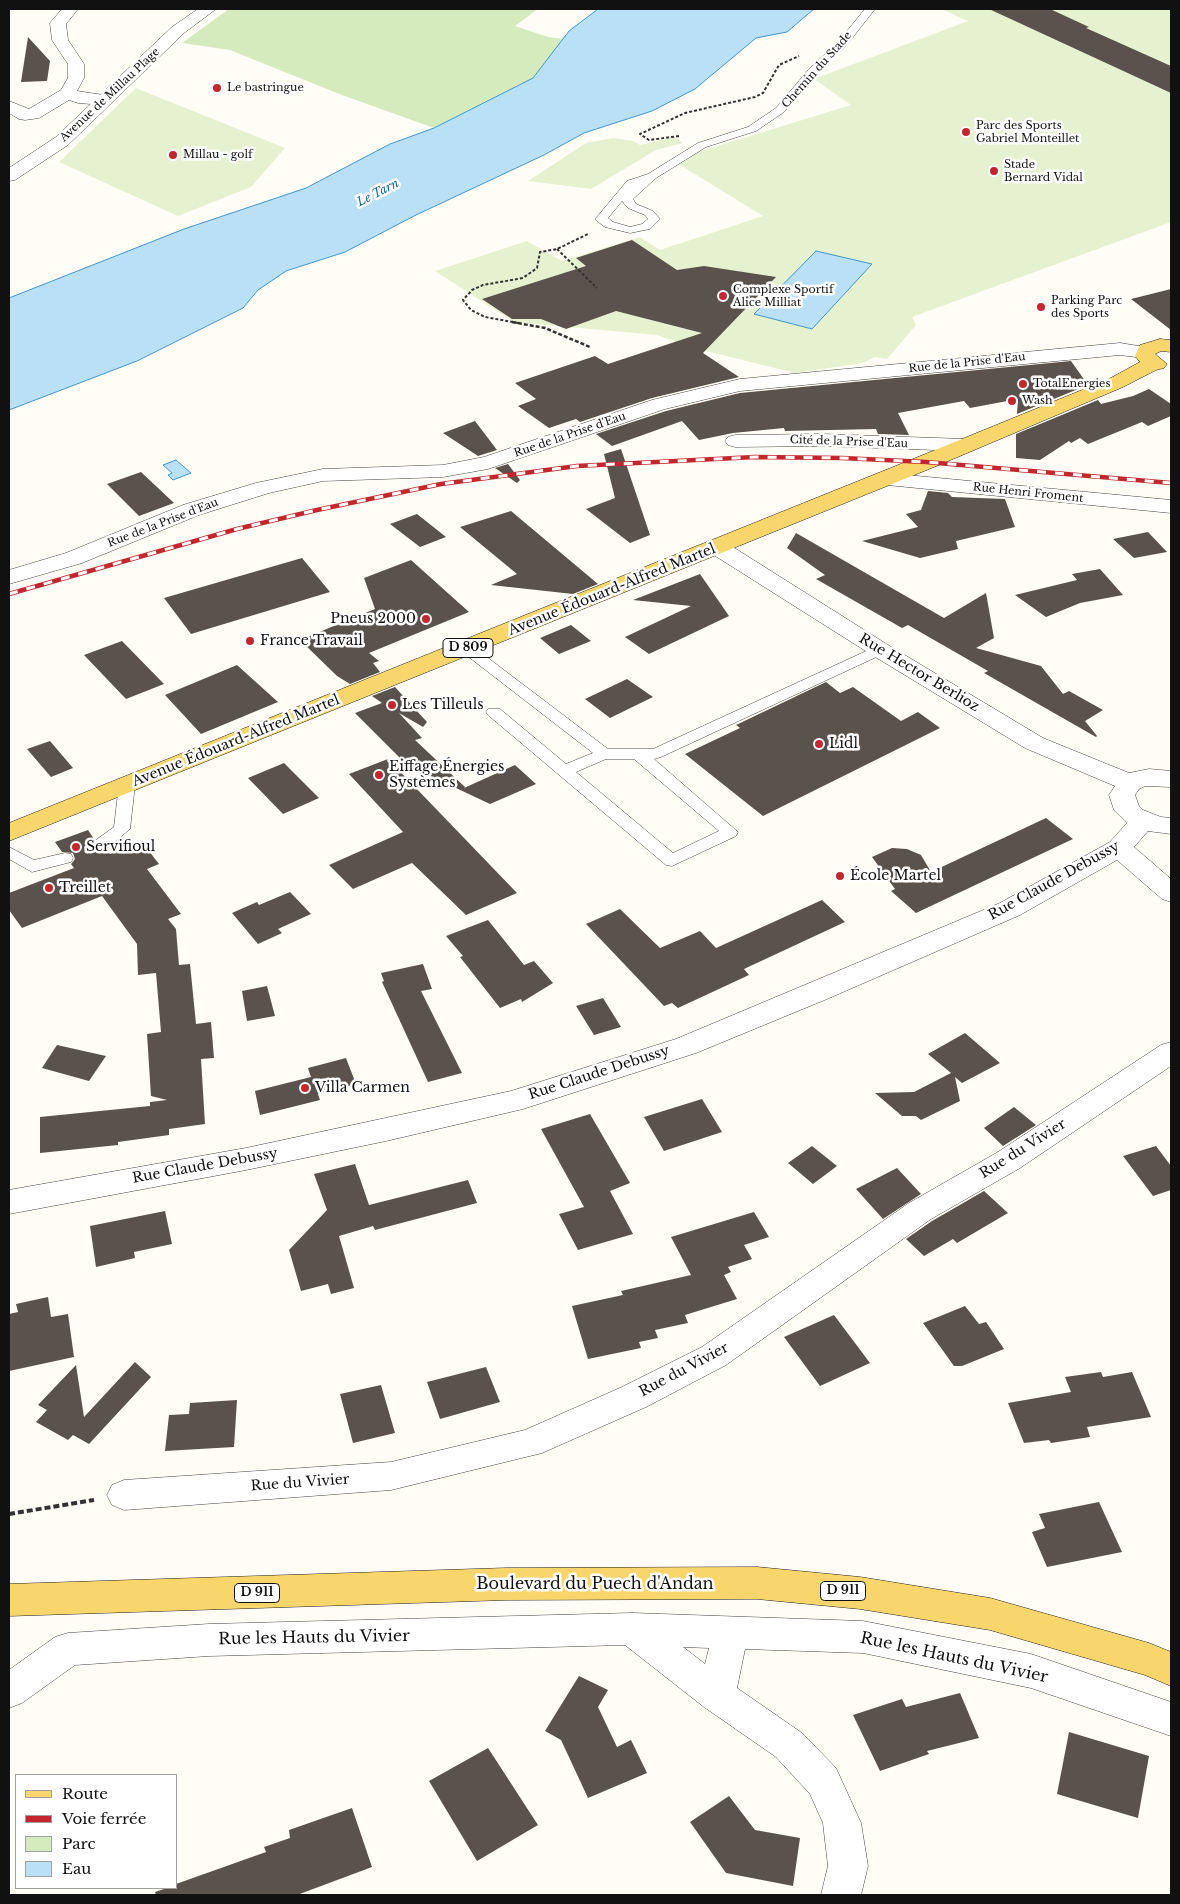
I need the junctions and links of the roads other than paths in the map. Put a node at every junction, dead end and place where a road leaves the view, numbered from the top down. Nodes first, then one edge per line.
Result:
1 (70, 9) edge
2 (208, 9) edge
3 (870, 9) edge
4 (68, 92) junction
5 (104, 100) junction
6 (9, 106) edge
7 (9, 176) edge
8 (652, 176) junction
9 (1171, 346) edge
10 (1156, 360) edge
11 (735, 441) dead end
12 (964, 445) junction
13 (885, 478) junction
14 (1171, 507) edge
15 (717, 547) junction
16 (9, 577) edge
17 (466, 648) junction
18 (880, 650) junction
19 (494, 712) dead end
20 (604, 754) junction
21 (638, 754) junction
22 (564, 771) junction
23 (1171, 779) edge
24 (1130, 783) junction
25 (127, 785) junction
26 (1143, 821) junction
27 (1171, 826) edge
28 (9, 833) edge
29 (96, 841) dead end
30 (1119, 848) junction
31 (9, 852) edge
32 (62, 853) dead end
33 (1171, 893) edge
34 (1171, 1052) edge
35 (9, 1202) edge
36 (124, 1495) road end
37 (9, 1600) edge
38 (632, 1629) junction
39 (730, 1632) junction
40 (1171, 1668) edge
41 (9, 1691) edge
42 (716, 1694) junction
43 (1171, 1719) edge
44 (841, 1895) edge

1 - 4 street
2 - 5 street, Avenue de Millau Plage
3 - 8 lane, Chemin du Stade
4 - 5 street
4 - 6 street
5 - 7 street, Avenue de Millau Plage
8 - 8 lane, Chemin du Stade
9 - 10 main road
10 - 12 main road, D 809
10 - 16 street, Rue de la Prise d'Eau
11 - 12 street, Cité de la Prise d'Eau
12 - 13 main road, Avenue Édouard-Alfred Martel / D 809
13 - 14 street, Rue Henri Froment
13 - 15 main road, Avenue Édouard-Alfred Martel / D 809
15 - 17 main road, Avenue Édouard-Alfred Martel / D 809
15 - 18 street, Rue Hector Berlioz
17 - 20 lane
17 - 25 main road, Avenue Édouard-Alfred Martel / D 809
18 - 21 lane
18 - 24 street, Rue Hector Berlioz
19 - 22 lane
20 - 21 lane
20 - 22 lane
21 - 22 lane
23 - 24 street
24 - 26 street
25 - 28 main road, Avenue Édouard-Alfred Martel / D 809
25 - 29 lane
26 - 27 street
26 - 30 street, Rue Claude Debussy
30 - 33 street
30 - 35 street, Rue Claude Debussy
31 - 32 lane
34 - 36 street, Rue du Vivier
37 - 40 main road, Boulevard du Puech d'Andan / D 911
38 - 39 street, Rue les Hauts du Vivier
38 - 41 street, Rue les Hauts du Vivier
38 - 42 street
39 - 42 street
39 - 43 street, Rue les Hauts du Vivier
42 - 44 street

